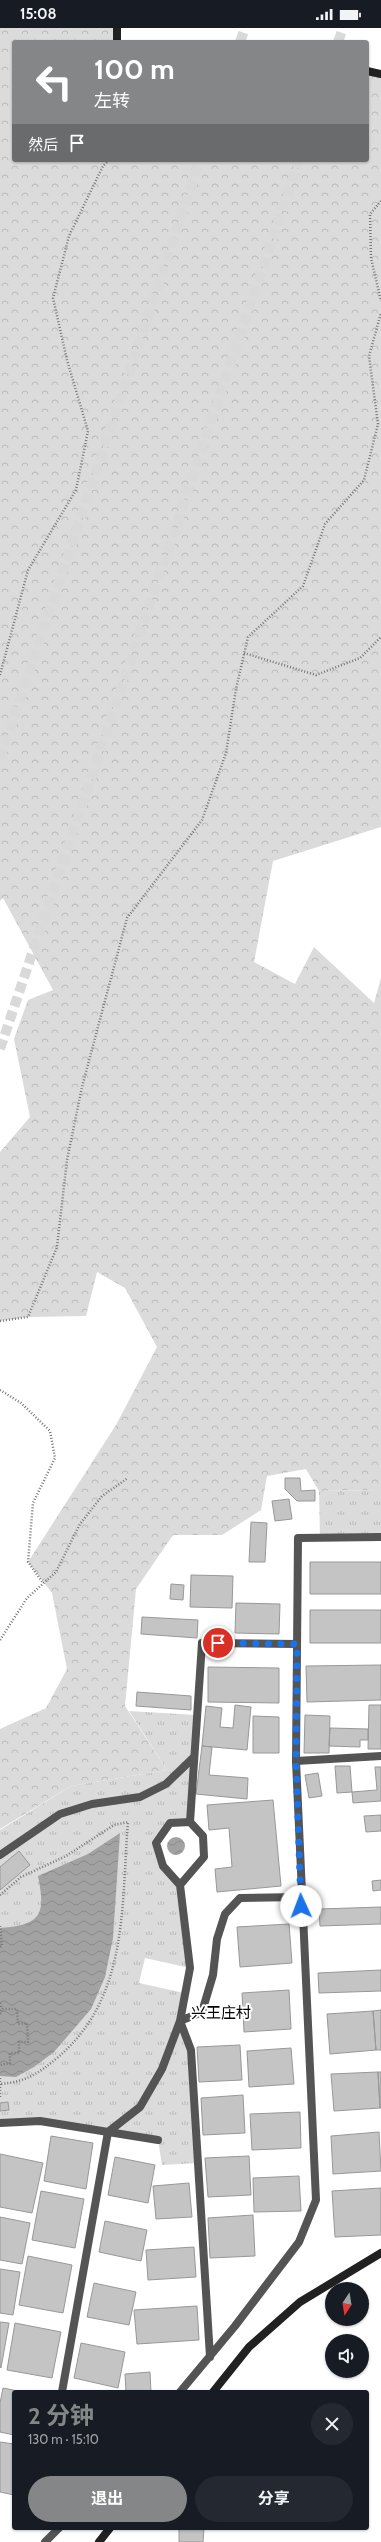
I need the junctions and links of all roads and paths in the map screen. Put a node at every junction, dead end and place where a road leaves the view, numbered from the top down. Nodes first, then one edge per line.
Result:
1 (117, 28) edge
2 (117, 40) edge
3 (369, 71) edge
4 (381, 74) edge
5 (107, 162) edge
6 (381, 201) edge
7 (381, 301) edge
8 (381, 314) edge
9 (381, 637) edge
10 (244, 653) junction
11 (0, 676) edge
12 (0, 1321) edge
13 (0, 1390) edge
14 (128, 1478) dead end
15 (381, 1537) edge
16 (43, 1583) junction
17 (0, 1640) edge
18 (297, 1644) junction
19 (381, 1756) edge
20 (193, 1758) junction
21 (296, 1761) junction
22 (190, 1822) junction
23 (0, 1855) edge
24 (180, 1885) junction
25 (0, 1896) edge
26 (301, 1897) junction
27 (0, 1926) edge
28 (0, 1947) edge
29 (0, 2003) edge
30 (2, 2009) junction
31 (0, 2014) edge
32 (180, 2022) junction
33 (0, 2065) edge
34 (0, 2078) edge
35 (0, 2084) edge
36 (0, 2099) edge
37 (0, 2123) edge
38 (108, 2132) junction
39 (158, 2140) dead end
40 (381, 2254) edge
41 (210, 2357) junction
42 (62, 2390) edge
43 (182, 2390) edge
44 (215, 2390) edge
45 (57, 2530) edge
46 (108, 2530) edge
47 (45, 2542) edge
48 (99, 2542) edge

1 - 2 street
3 - 4 street
5 - 11 path
6 - 7 path
8 - 10 path
9 - 10 path
10 - 12 path
13 - 16 path
14 - 16 path
15 - 18 street
16 - 17 path
18 - 20 street
18 - 21 street
19 - 21 street
20 - 22 street
20 - 23 street
21 - 26 street
22 - 24 street
22 - 24 street
24 - 32 street
25 - 35 path
26 - 32 street
26 - 41 street
27 - 28 path
29 - 30 path
30 - 31 path
30 - 33 path
32 - 38 street
32 - 41 street
34 - 35 path
35 - 36 path
37 - 38 street
38 - 39 street
38 - 42 street
40 - 44 street
41 - 43 street
45 - 47 street
46 - 48 street

